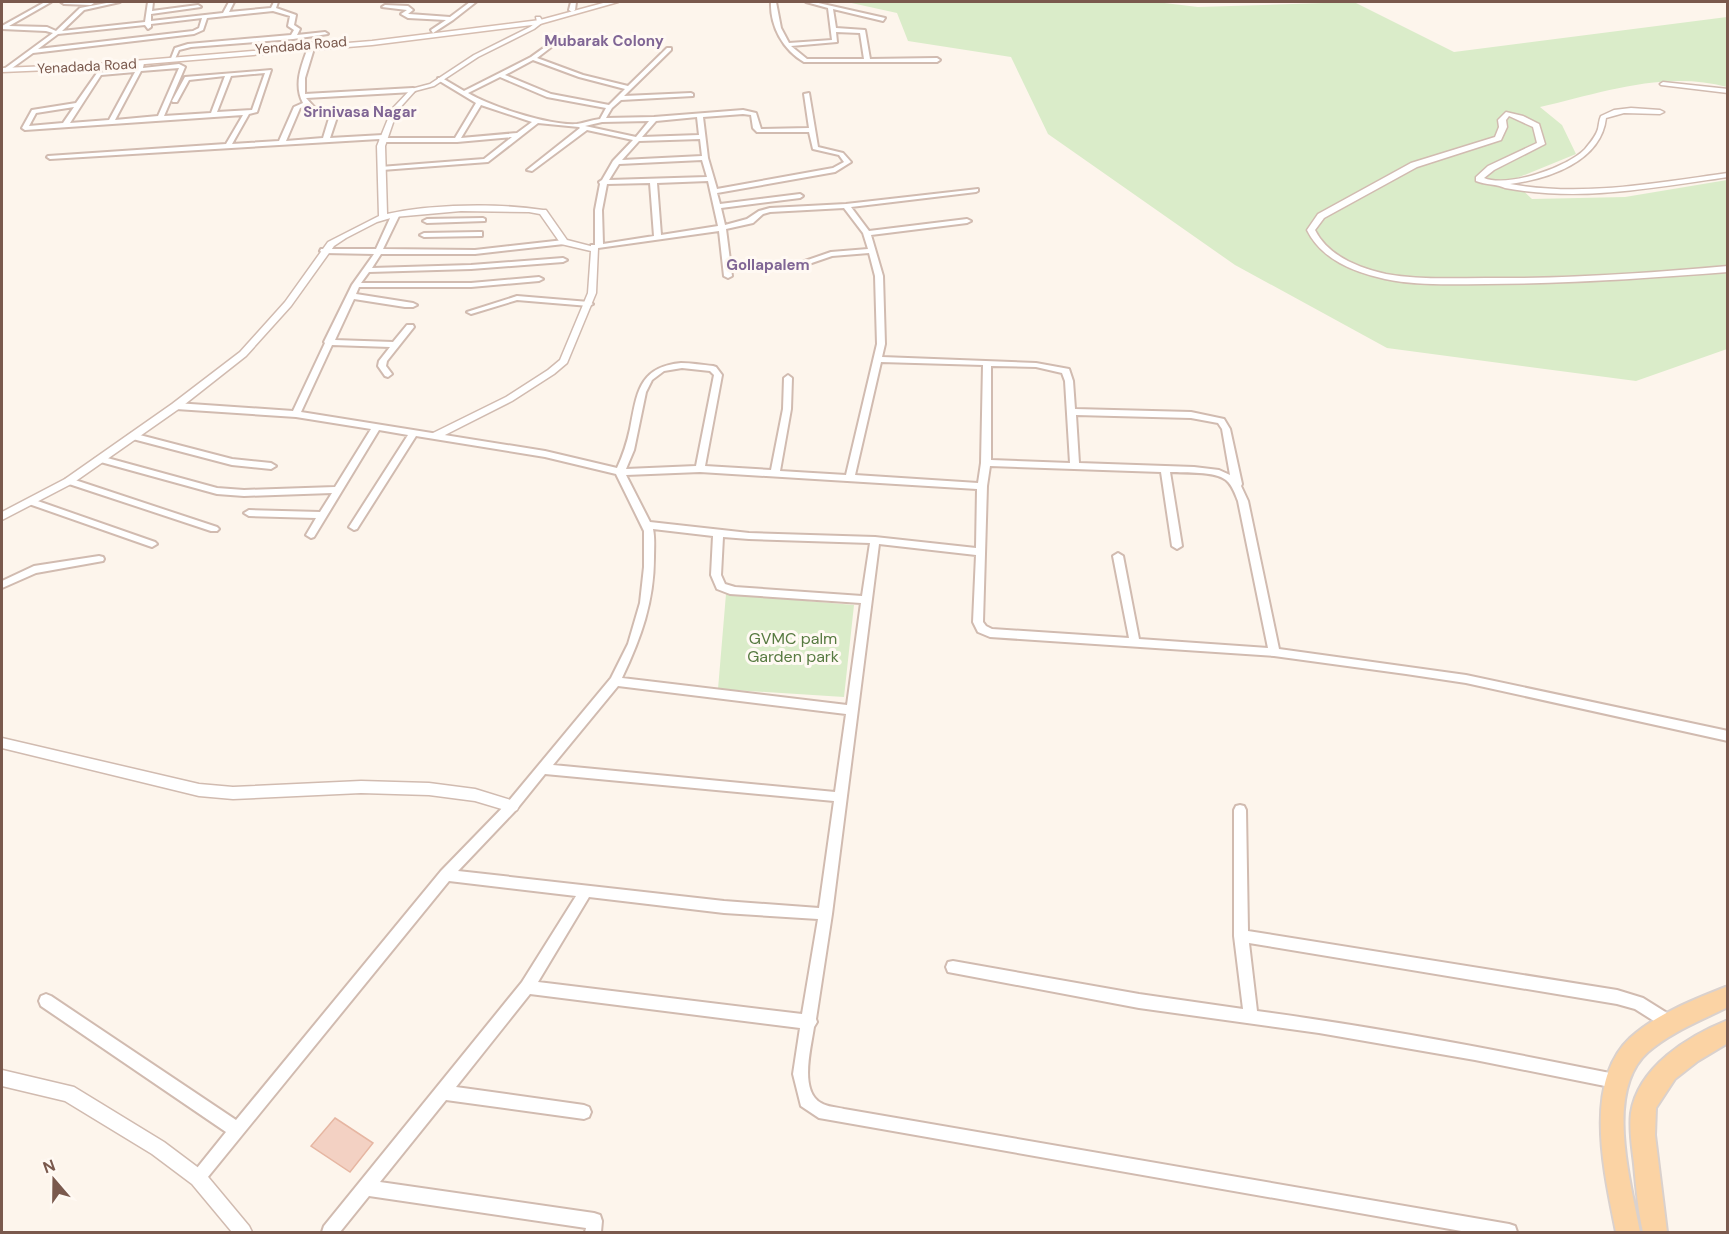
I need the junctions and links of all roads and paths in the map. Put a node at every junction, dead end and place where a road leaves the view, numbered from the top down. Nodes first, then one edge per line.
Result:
1 (48, 2) edge
2 (64, 2) edge
3 (111, 2) edge
4 (117, 2) edge
5 (150, 2) edge
6 (231, 2) edge
7 (276, 2) edge
8 (319, 2) edge
9 (473, 2) edge
10 (597, 2) edge
11 (614, 2) edge
12 (773, 2) edge
13 (809, 2) edge
14 (306, 3) dead end
15 (96, 4) junction
16 (573, 6) edge
17 (198, 7) dead end
18 (385, 7) dead end
19 (830, 7) junction
20 (273, 9) junction
21 (148, 13) junction
22 (225, 14) junction
23 (205, 16) junction
24 (451, 19) junction
25 (883, 19) dead end
26 (539, 20) junction
27 (148, 23) junction
28 (2, 27) edge
29 (834, 30) junction
30 (433, 31) junction
31 (57, 33) junction
32 (325, 34) dead end
33 (148, 37) junction
34 (293, 37) junction
35 (552, 44) dead end
36 (789, 45) junction
37 (312, 47) junction
38 (669, 49) dead end
39 (30, 52) junction
40 (173, 58) junction
41 (533, 58) junction
42 (937, 60) dead end
43 (867, 61) junction
44 (140, 66) junction
45 (5, 68) edge
46 (229, 74) junction
47 (501, 75) junction
48 (440, 79) junction
49 (1663, 84) dead end
50 (629, 88) junction
51 (413, 90) junction
52 (1728, 91) edge
53 (466, 93) junction
54 (807, 94) dead end
55 (691, 95) dead end
56 (303, 96) junction
57 (619, 98) junction
58 (479, 102) junction
59 (308, 104) junction
60 (78, 105) junction
61 (610, 107) junction
62 (1660, 112) dead end
63 (246, 114) junction
64 (700, 115) junction
65 (213, 116) junction
66 (163, 118) junction
67 (654, 119) junction
68 (602, 120) junction
69 (537, 121) junction
70 (111, 122) junction
71 (65, 125) junction
72 (576, 126) junction
73 (585, 128) junction
74 (812, 130) junction
75 (517, 135) junction
76 (702, 136) junction
77 (383, 139) junction
78 (637, 139) junction
79 (326, 140) junction
80 (457, 140) junction
81 (282, 142) junction
82 (228, 146) junction
83 (50, 157) dead end
84 (705, 158) junction
85 (615, 162) junction
86 (381, 168) junction
87 (530, 170) dead end
88 (1728, 175) edge
89 (711, 179) junction
90 (653, 181) junction
91 (602, 182) junction
92 (1501, 185) junction
93 (976, 190) dead end
94 (715, 192) junction
95 (800, 196) dead end
96 (718, 206) junction
97 (846, 206) junction
98 (485, 209) junction
99 (395, 216) junction
100 (383, 218) junction
101 (483, 220) junction
102 (427, 221) dead end
103 (967, 221) dead end
104 (722, 228) junction
105 (867, 233) junction
106 (479, 234) junction
107 (424, 235) dead end
108 (658, 236) junction
109 (564, 242) junction
110 (597, 246) junction
111 (324, 251) junction
112 (872, 251) junction
113 (475, 252) junction
114 (378, 253) junction
115 (562, 260) dead end
116 (761, 267) dead end
117 (365, 270) junction
118 (1728, 270) edge
119 (728, 276) dead end
120 (539, 279) dead end
121 (356, 285) junction
122 (351, 296) junction
123 (589, 303) junction
124 (413, 305) dead end
125 (471, 312) dead end
126 (410, 327) dead end
127 (328, 342) junction
128 (396, 345) junction
129 (878, 359) junction
130 (987, 364) junction
131 (388, 374) dead end
132 (788, 378) dead end
133 (176, 406) junction
134 (1071, 412) junction
135 (296, 414) junction
136 (376, 428) junction
137 (414, 433) junction
138 (132, 436) junction
139 (435, 436) junction
140 (100, 459) junction
141 (986, 463) junction
142 (1075, 465) junction
143 (271, 466) dead end
144 (700, 469) junction
145 (1165, 469) junction
146 (620, 471) junction
147 (775, 472) junction
148 (850, 477) junction
149 (69, 481) junction
150 (982, 486) junction
151 (1238, 486) junction
152 (339, 490) junction
153 (33, 502) junction
154 (249, 513) dead end
155 (323, 515) junction
156 (2, 516) edge
157 (645, 525) junction
158 (354, 527) dead end
159 (214, 529) dead end
160 (718, 533) junction
161 (311, 535) dead end
162 (875, 540) junction
163 (152, 544) dead end
164 (1177, 546) dead end
165 (981, 552) junction
166 (1118, 556) dead end
167 (99, 560) dead end
168 (2, 585) edge
169 (868, 600) junction
170 (1135, 644) junction
171 (1274, 652) junction
172 (615, 681) junction
173 (853, 710) junction
174 (1728, 736) edge
175 (2, 744) edge
176 (543, 769) junction
177 (840, 797) junction
178 (512, 806) junction
179 (1240, 810) dead end
180 (446, 875) junction
181 (586, 891) junction
182 (825, 914) junction
183 (1241, 936) junction
184 (953, 967) dead end
185 (527, 987) junction
186 (1728, 996) edge
187 (46, 1001) dead end
188 (1251, 1017) junction
189 (810, 1022) junction
190 (1673, 1024) junction
191 (1728, 1031) edge
192 (2, 1078) edge
193 (1615, 1081) junction
194 (442, 1092) junction
195 (584, 1113) dead end
196 (237, 1130) junction
197 (198, 1178) junction
198 (365, 1188) junction
199 (243, 1233) edge
200 (330, 1233) edge
201 (593, 1233) edge
202 (1509, 1233) edge
203 (1628, 1233) edge
204 (1654, 1233) edge

1 - 28 street
2 - 15 street
3 - 4 street
3 - 15 street
5 - 21 street
6 - 22 street
7 - 20 street
8 - 14 street
9 - 24 street
10 - 16 main road, Yendada Road
11 - 26 main road, Yendada Road
12 - 36 street
13 - 19 street
15 - 31 street
16 - 26 main road, Yendada Road
17 - 21 street
18 - 24 street
19 - 25 street
19 - 29 street
20 - 22 street
20 - 34 street
21 - 27 street
22 - 23 street
23 - 27 street
23 - 33 street
24 - 30 street
26 - 30 main road, Yendada Road
26 - 37 main road, Yendada Road
26 - 48 street
27 - 31 street
27 - 33 street
28 - 31 street
29 - 36 street
29 - 43 street
30 - 37 main road, Yendada Road
31 - 39 street
32 - 34 street
33 - 39 street
34 - 40 street
35 - 41 street
36 - 43 street
37 - 40 main road, Yendada Road
37 - 56 street
38 - 50 street
39 - 45 street
40 - 44 main road, Yenadada Road
40 - 45 main road, Yendada Road
41 - 47 street
41 - 50 street
42 - 43 street
44 - 45 main road, Yenadada Road
44 - 60 street
44 - 66 street
44 - 70 street
46 - 63 street
46 - 65 street
46 - 66 street
47 - 53 street
47 - 61 street
48 - 51 street
48 - 53 street
49 - 52 street
50 - 57 street
51 - 56 street
51 - 77 street
53 - 58 street
54 - 74 street
55 - 57 street
56 - 59 street
57 - 61 street
58 - 69 street
58 - 80 street
59 - 79 street
59 - 81 street
60 - 71 street
60 - 71 street
61 - 68 street
62 - 92 street
63 - 65 street
63 - 82 street
64 - 67 street
64 - 74 street
64 - 76 street
65 - 66 street
66 - 70 street
67 - 68 street
67 - 78 street
68 - 72 street
69 - 72 street
69 - 75 street
70 - 71 street
72 - 73 street
73 - 78 street
73 - 87 street
74 - 94 street
75 - 80 street
75 - 86 street
76 - 78 street
76 - 84 street
77 - 79 street
77 - 80 street
77 - 86 street
78 - 85 street
79 - 81 street
81 - 82 street
82 - 83 street
84 - 85 street
84 - 89 street
85 - 91 street
86 - 100 street
88 - 92 street
89 - 90 street
89 - 94 street
90 - 91 street
90 - 108 street
91 - 110 street
92 - 118 street
93 - 97 street
94 - 96 street
95 - 96 street
96 - 104 street
97 - 104 street
97 - 105 street
98 - 99 street
98 - 101 street
98 - 109 street
99 - 100 street
99 - 114 street
100 - 111 street
101 - 102 street
101 - 106 street
103 - 105 street
104 - 108 street
104 - 119 street
105 - 112 street
106 - 107 street
106 - 113 street
108 - 110 street
109 - 110 street
109 - 113 street
110 - 123 street
111 - 114 street
111 - 133 street
112 - 116 street
112 - 129 street
113 - 114 street
114 - 117 street
115 - 117 street
117 - 121 street
120 - 121 street
121 - 122 street
122 - 124 street
122 - 127 street
123 - 125 street
123 - 139 street
126 - 128 street
127 - 128 street
127 - 135 street
128 - 131 street
129 - 130 street
129 - 148 street
130 - 134 street
130 - 141 street
132 - 147 street
133 - 135 street
133 - 138 street
134 - 142 street
134 - 151 street
135 - 136 street
136 - 137 street
136 - 152 street
137 - 139 street
137 - 158 street
138 - 140 street
138 - 143 street
139 - 146 street
140 - 149 street
140 - 152 street
141 - 142 street
141 - 150 street
142 - 145 street
144 - 146 street
144 - 146 street
144 - 147 street
145 - 151 street
145 - 164 street
146 - 157 street
147 - 148 street
148 - 150 street
149 - 153 street
149 - 159 street
150 - 165 street
151 - 171 street
152 - 155 street
153 - 156 street
153 - 163 street
154 - 155 street
155 - 161 street
157 - 160 street
157 - 172 street
160 - 162 street
160 - 169 street
162 - 165 street
162 - 169 street
165 - 170 street
166 - 170 street
167 - 168 street
169 - 173 street
170 - 171 street
171 - 174 street
172 - 173 street
172 - 176 street
173 - 177 street
175 - 178 street
176 - 177 street
176 - 178 street
177 - 182 street
178 - 180 street
179 - 183 street
180 - 181 street
180 - 196 street
181 - 182 street
181 - 185 street
182 - 189 street
183 - 188 street
183 - 190 street
184 - 188 street
185 - 189 street
185 - 194 street
186 - 190 main road
187 - 196 street
188 - 193 street
189 - 202 street
190 - 193 main road
191 - 204 main road
192 - 197 street
193 - 203 main road
194 - 195 street
194 - 198 street
196 - 197 street
197 - 199 street
198 - 200 street
198 - 201 street

